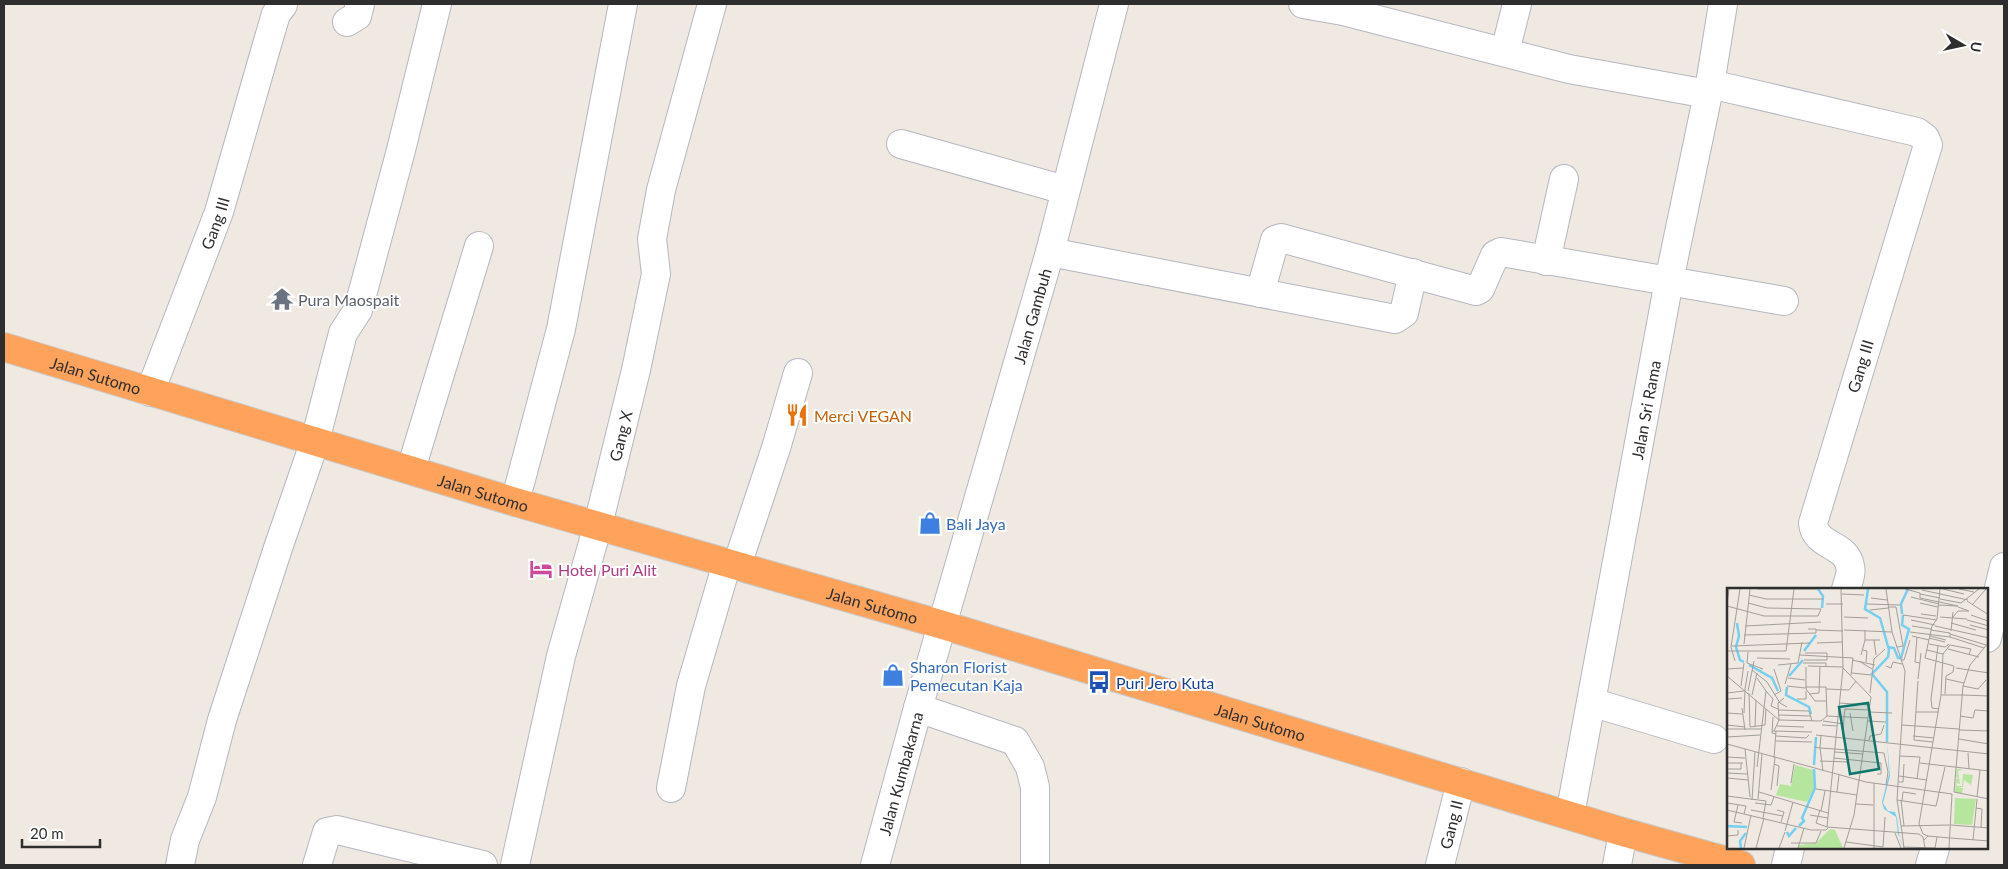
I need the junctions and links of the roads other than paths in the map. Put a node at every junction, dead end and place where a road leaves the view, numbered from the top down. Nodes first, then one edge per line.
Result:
1 (437, 4) edge
2 (622, 4) edge
3 (712, 4) edge
4 (1114, 4) edge
5 (1303, 4) edge
6 (1517, 4) edge
7 (1723, 4) edge
8 (283, 5) dead end
9 (1505, 52) junction
10 (1709, 89) junction
11 (901, 144) dead end
12 (1564, 179) dead end
13 (1065, 190) junction
14 (479, 246) dead end
15 (1050, 252) junction
16 (1546, 261) junction
17 (1414, 273) junction
18 (1669, 281) junction
19 (1260, 293) junction
20 (1784, 302) dead end
21 (4, 347) edge
22 (798, 373) dead end
23 (150, 392) junction
24 (315, 441) junction
25 (412, 470) junction
26 (515, 502) junction
27 (598, 525) junction
28 (732, 564) junction
29 (2004, 567) edge
30 (1846, 588) edge
31 (943, 625) junction
32 (1988, 634) edge
33 (1591, 702) junction
34 (918, 708) junction
35 (1714, 739) dead end
36 (1461, 782) junction
37 (671, 788) dead end
38 (1570, 815) junction
39 (1623, 832) junction
40 (1790, 849) edge
41 (1935, 849) edge
42 (1727, 863) edge
43 (180, 865) edge
44 (317, 865) edge
45 (483, 865) edge
46 (515, 865) edge
47 (875, 865) edge
48 (1034, 865) edge
49 (1440, 865) edge
50 (1617, 865) edge
51 (1786, 865) edge
52 (1930, 865) edge

1 - 24 street
2 - 26 street
3 - 27 street, Gang X
4 - 13 street, Jalan Gambuh
5 - 9 street
6 - 9 street
7 - 10 street, Jalan Sri Rama
8 - 23 street, Gang III
9 - 10 street
10 - 18 street, Jalan Sri Rama
10 - 30 street, Gang III
11 - 13 street
12 - 16 street
13 - 15 street, Jalan Gambuh
14 - 25 street
15 - 19 street
15 - 31 street, Jalan Gambuh
16 - 17 street
16 - 18 street
17 - 19 street
17 - 19 street
18 - 20 street
18 - 33 street, Jalan Sri Rama
21 - 23 highway, Jalan Sutomo
22 - 28 street
23 - 24 highway, Jalan Sutomo
24 - 25 highway, Jalan Sutomo
24 - 43 street
25 - 26 highway, Jalan Sutomo
26 - 27 highway, Jalan Sutomo
27 - 28 highway, Jalan Sutomo
27 - 46 street, Gang X
28 - 31 highway, Jalan Sutomo
28 - 37 street
29 - 32 street
31 - 34 street, Jalan Kumbakarna
31 - 36 highway, Jalan Sutomo
33 - 35 street
33 - 38 street, Jalan Sri Rama
34 - 47 street, Jalan Kumbakarna
34 - 48 street
36 - 38 highway, Jalan Sutomo
36 - 49 street, Gang II
38 - 39 highway, Jalan Sutomo
39 - 42 highway, Jalan Sutomo
39 - 50 street
40 - 51 street
41 - 52 street
44 - 45 street

